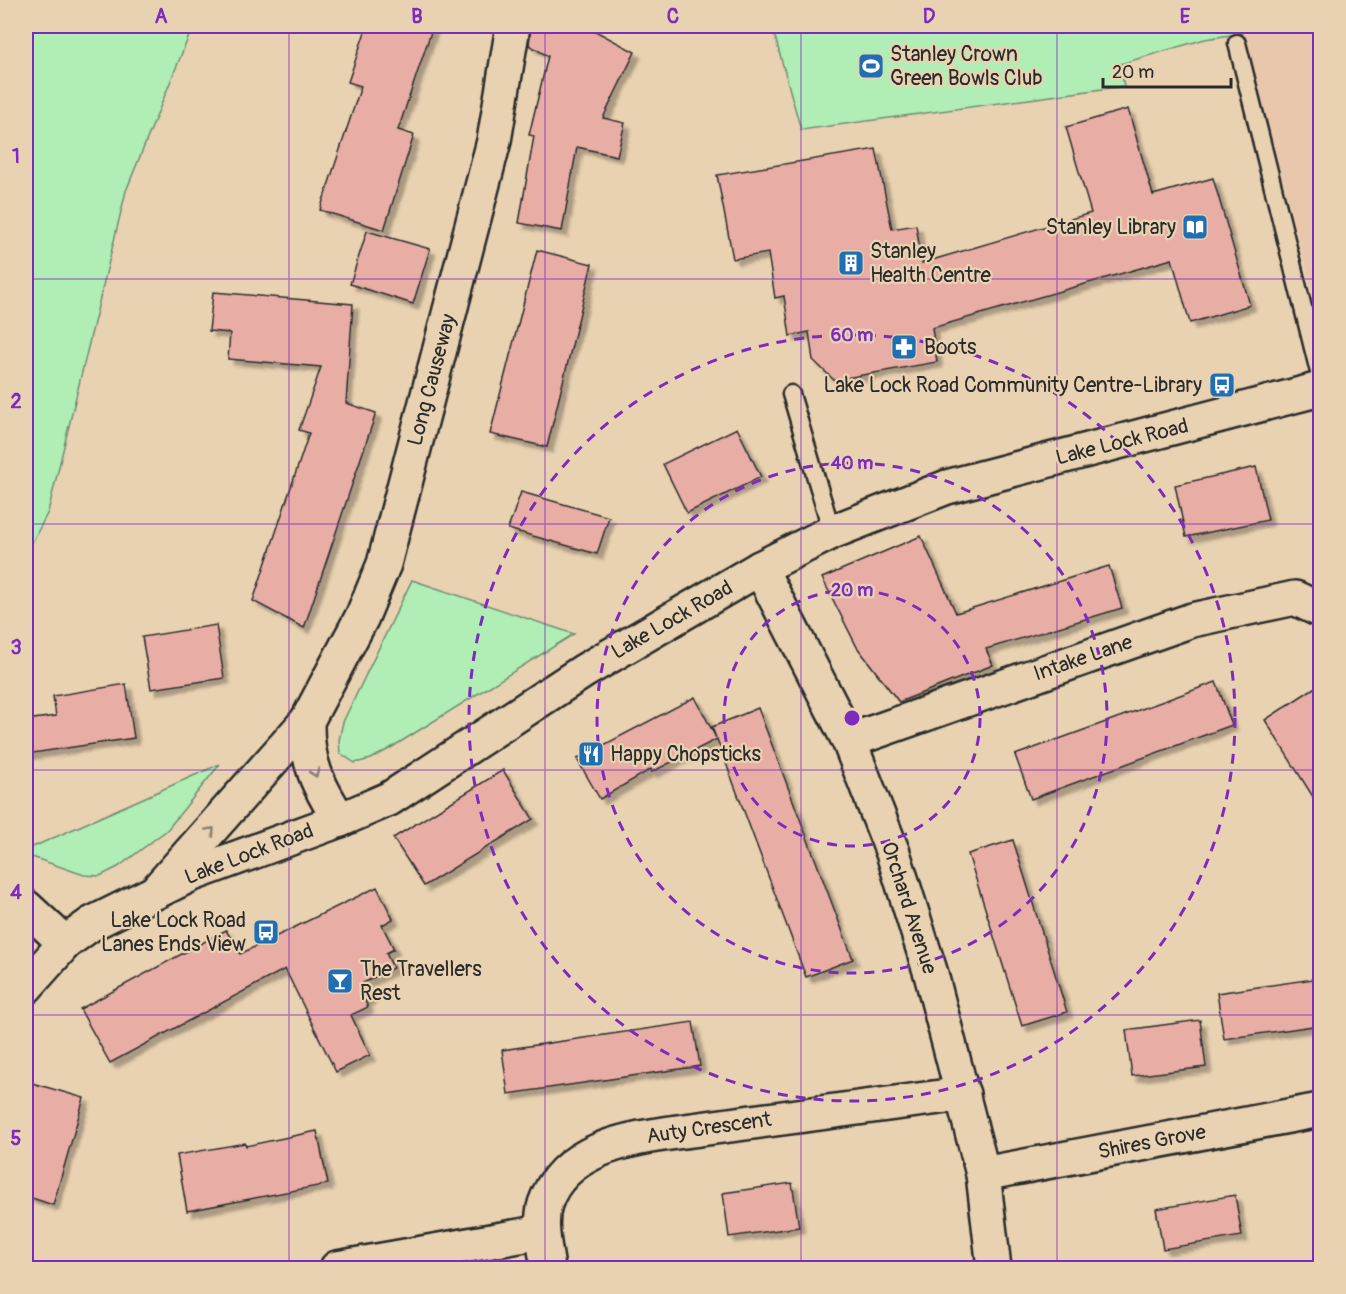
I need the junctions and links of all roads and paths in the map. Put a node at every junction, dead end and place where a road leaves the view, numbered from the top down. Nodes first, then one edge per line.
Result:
1 (513, 26) edge
2 (1237, 43) dead end
3 (1320, 376) edge
4 (1320, 390) edge
5 (791, 394) dead end
6 (832, 532) junction
7 (760, 568) junction
8 (1320, 610) edge
9 (308, 721) junction
10 (849, 741) junction
11 (340, 820) junction
12 (157, 890) junction
13 (26, 907) edge
14 (65, 943) junction
15 (26, 987) edge
16 (963, 1094) junction
17 (1320, 1110) edge
18 (983, 1174) junction
19 (542, 1232) junction
20 (337, 1269) edge
21 (548, 1269) edge
22 (994, 1269) edge

1 - 9 street, Long Causeway
2 - 3 lane
4 - 6 street, Lake Lock Road
5 - 6 lane
6 - 7 street, Lake Lock Road
7 - 10 street, Orchard Avenue
7 - 11 street, Lake Lock Road
8 - 10 street, Intake Lane
9 -> 11 street, Long Causeway
12 -> 9 street, Long Causeway
10 - 16 street, Orchard Avenue
11 - 12 street, Lake Lock Road
12 - 14 street, Lake Lock Road
13 - 14 street
14 - 15 street, Lake Lock Road
16 - 18 street, Orchard Avenue
16 - 19 street, Auty Crescent
17 - 18 street, Shires Grove
18 - 22 street, Orchard Avenue
19 - 20 street
19 - 21 street, Auty Crescent

